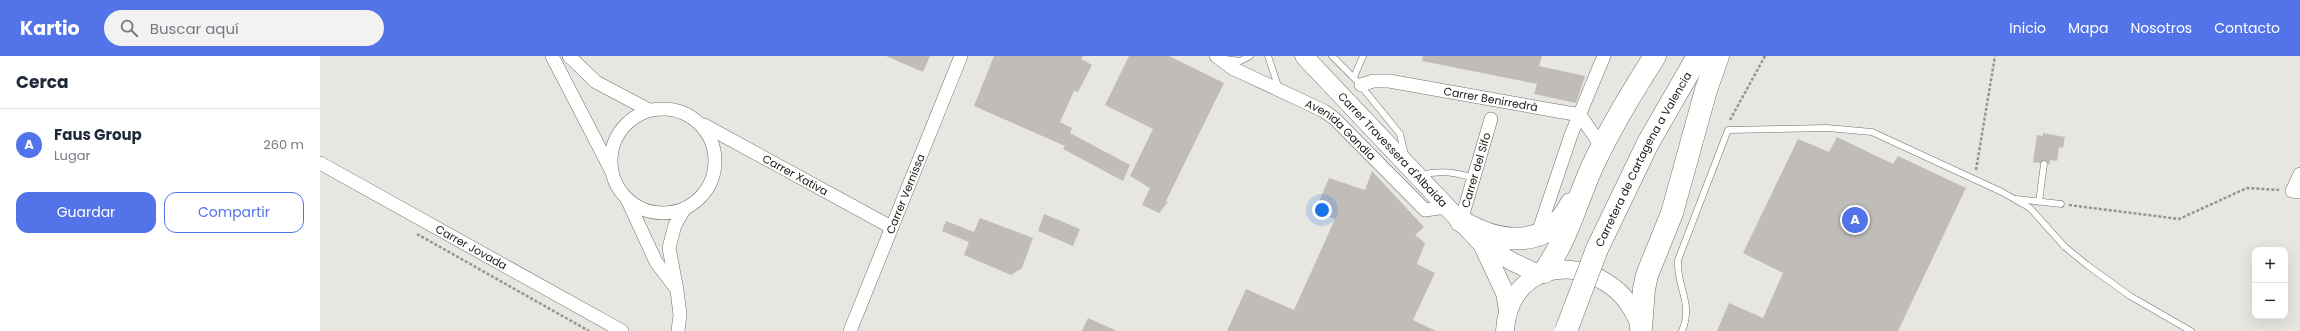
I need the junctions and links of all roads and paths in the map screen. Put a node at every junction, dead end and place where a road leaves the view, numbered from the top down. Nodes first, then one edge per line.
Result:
1 (552, 56) edge
2 (569, 56) edge
3 (961, 56) edge
4 (1250, 56) edge
5 (1268, 56) edge
6 (1304, 56) edge
7 (1332, 56) edge
8 (1363, 56) edge
9 (1604, 56) edge
10 (1655, 56) edge
11 (1698, 56) edge
12 (1718, 56) edge
13 (1765, 56) edge
14 (1995, 56) edge
15 (1219, 57) edge
16 (1315, 62) edge
17 (1357, 81) junction
18 (1280, 90) junction
19 (649, 110) junction
20 (1580, 115) junction
21 (1491, 119) dead end
22 (700, 123) junction
23 (1728, 130) junction
24 (1602, 147) junction
25 (320, 163) edge
26 (2044, 164) dead end
27 (1592, 167) junction
28 (1413, 171) junction
29 (612, 173) junction
30 (2300, 174) edge
31 (1474, 178) junction
32 (1974, 179) junction
33 (2296, 192) edge
34 (626, 198) junction
35 (2013, 199) junction
36 (2039, 202) junction
37 (2061, 204) joint
38 (685, 208) junction
39 (1454, 214) junction
40 (891, 227) junction
41 (1540, 227) dead end
42 (416, 233) dead end
43 (1482, 244) junction
44 (1541, 273) junction
45 (678, 290) junction
46 (1508, 310) junction
47 (1642, 330) edge
48 (589, 331) edge
49 (622, 331) edge
50 (678, 331) edge
51 (850, 331) edge
52 (1505, 331) edge
53 (1566, 331) edge
54 (1682, 331) edge
55 (2191, 331) edge

1 - 29 street
2 - 19 street
3 - 40 street, Carrer Vernissa
4 - 15 lane
5 - 18 lane
6 - 16 main road, Carrer Travessera d'Albaida
7 - 17 lane
8 - 17 lane
9 - 20 street
10 - 24 highway
11 - 53 highway, Carretera de Cartagena a Valencia, bridge
12 - 47 highway
13 - 23 path
14 - 32 path
15 - 18 street, Avenida Gandia
16 - 28 main road, Carrer Travessera d'Albaida
17 - 20 street, Carrer Benirredrà
17 - 28 lane
18 - 39 street, Avenida Gandia
19 - 22 street
19 - 29 street
20 - 24 street
20 - 41 street
21 - 31 street, Carrer del Sifo
22 - 38 street
22 - 40 street, Carrer Xativa
23 - 32 lane
23 - 54 lane
24 - 27 highway
25 - 49 street, Carrer Jovada
26 - 36 lane
27 - 39 highway
27 - 44 highway
28 - 31 lane
28 - 39 main road, Carrer Travessera d'Albaida
29 - 34 street
30 - 33 street
31 - 39 street, Carrer del Sifo
32 - 35 lane
33 - 37 path
34 - 38 street
34 - 45 street
35 - 36 lane
35 - 55 lane
36 - 37 lane
38 - 45 street
39 - 43 main road, Carrer Travessera d'Albaida
40 - 51 street, Carrer Vernissa
42 - 48 path
43 - 44 main road, Carrer Travessera d'Albaida
43 - 46 main road, Carrer Travessera d'Albaida
44 - 46 main road
44 - 47 main road
45 - 50 street
46 - 52 main road

